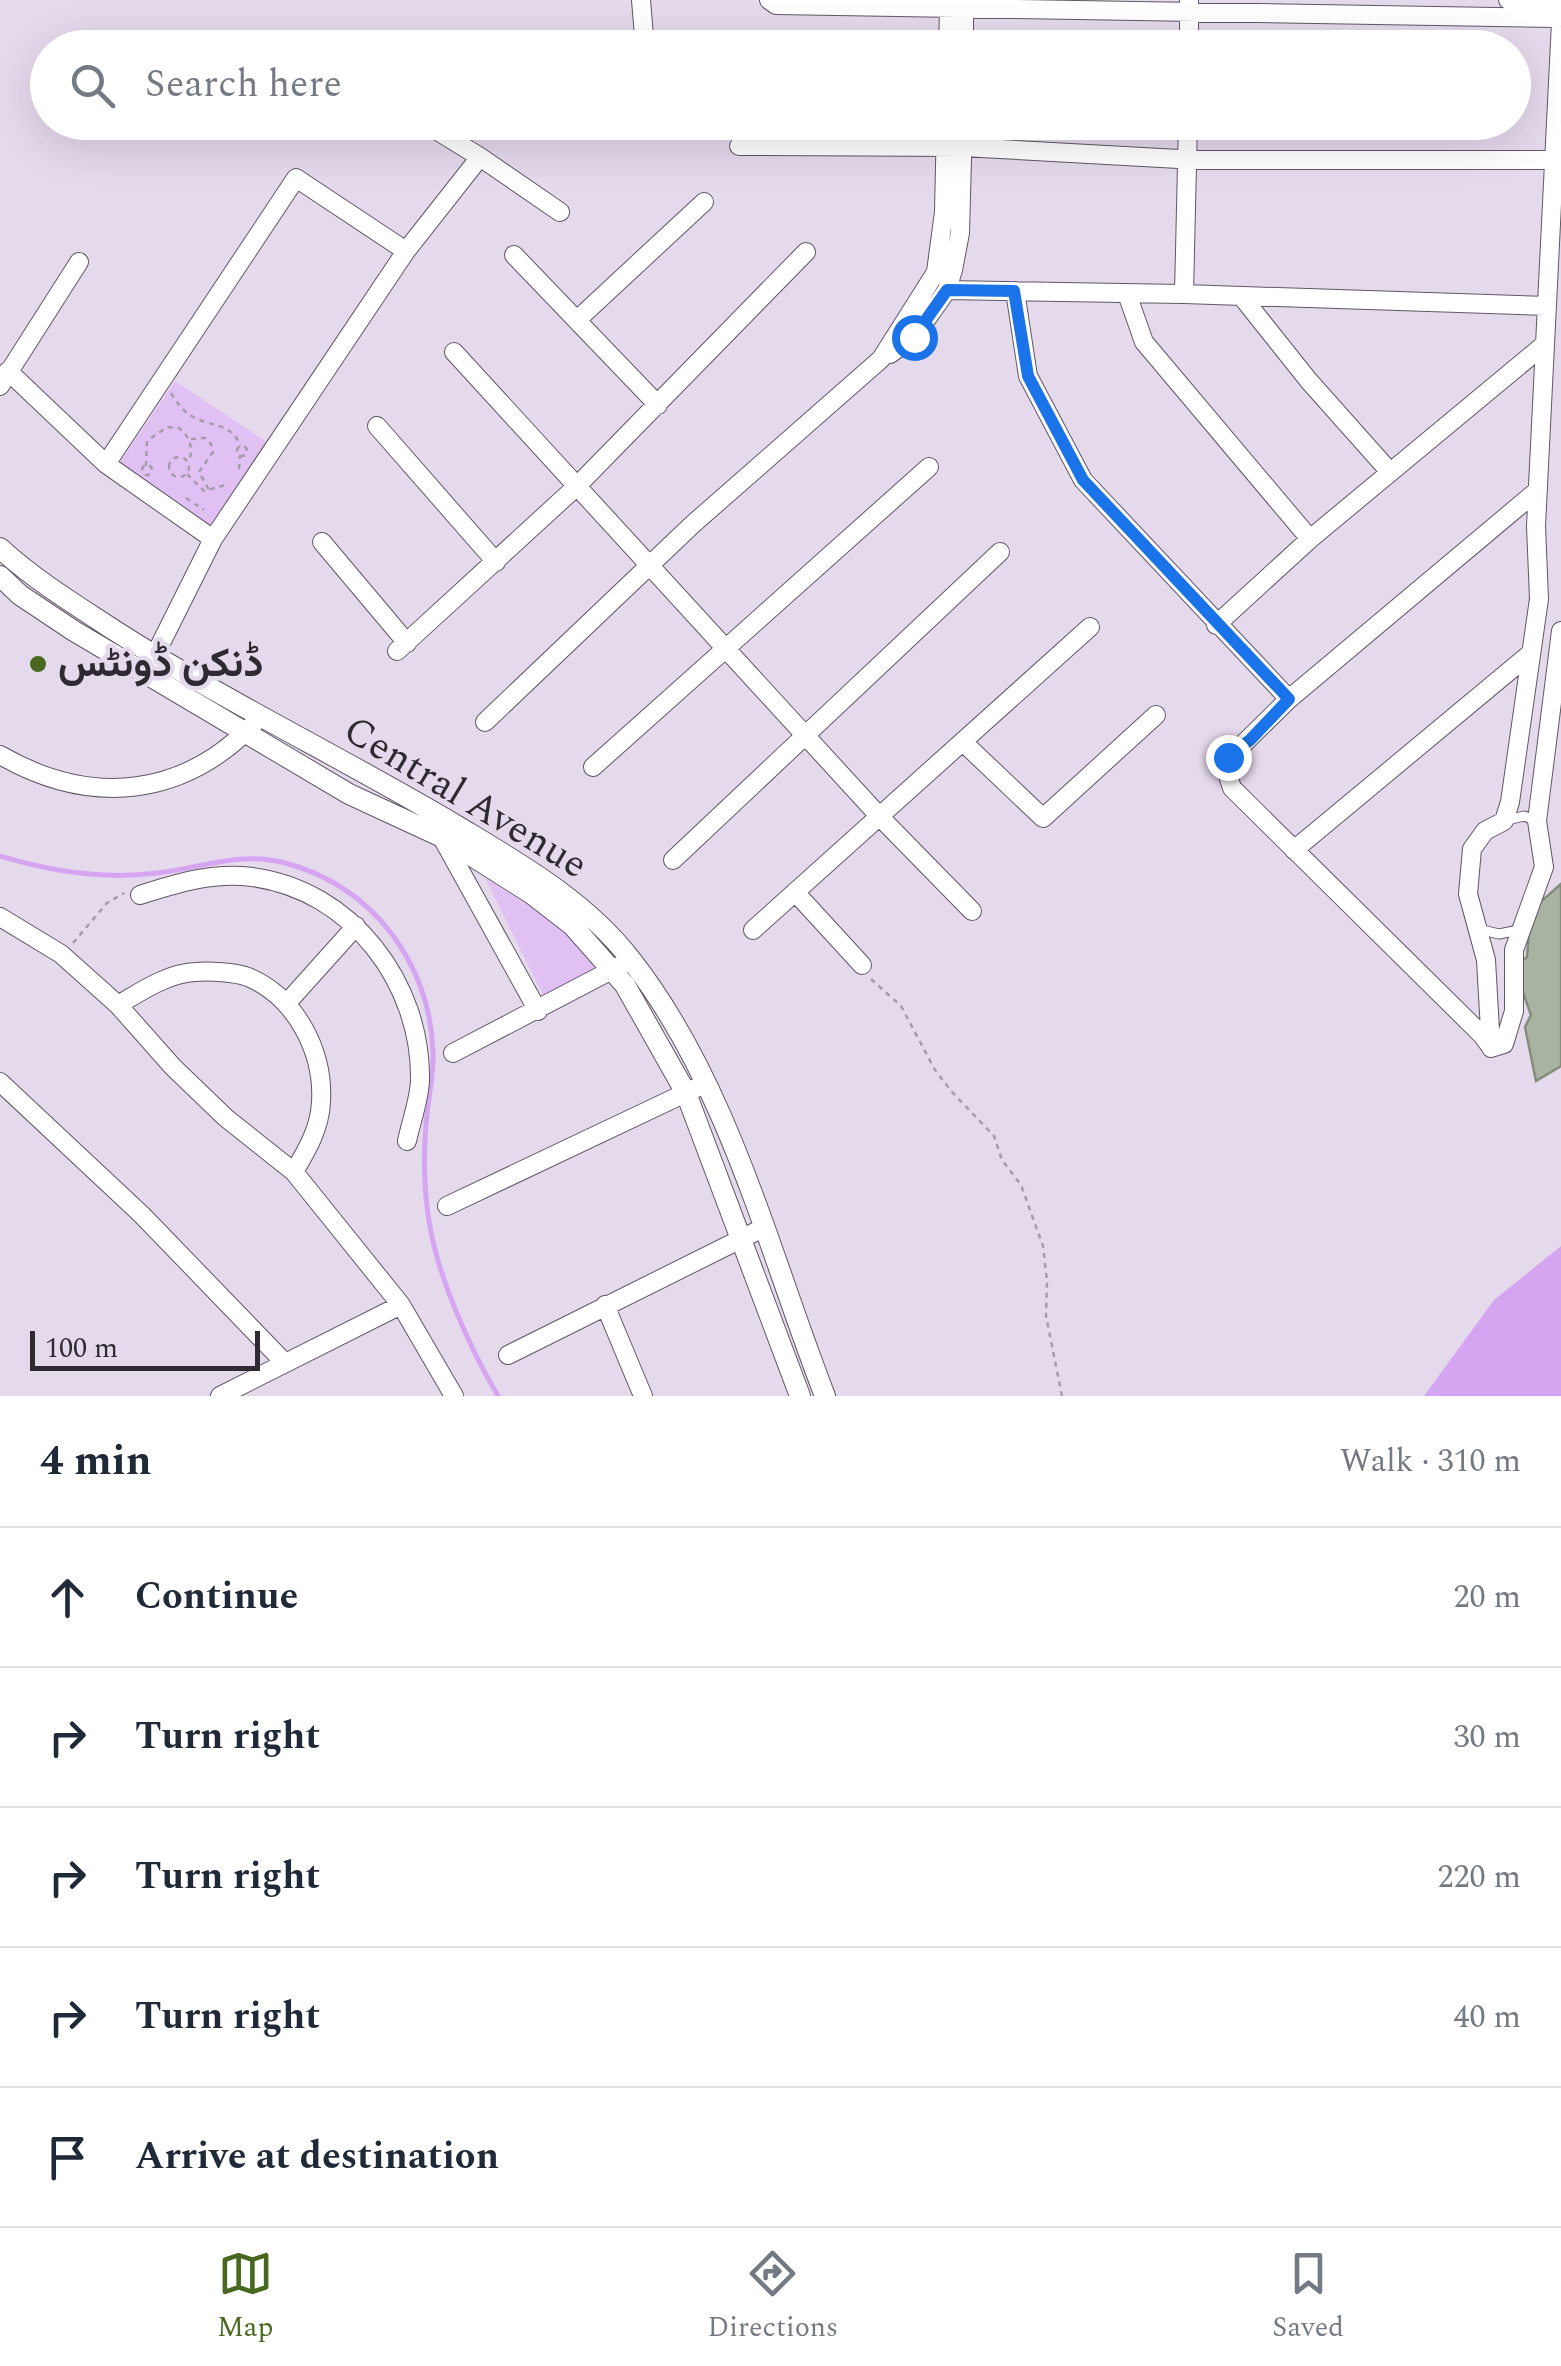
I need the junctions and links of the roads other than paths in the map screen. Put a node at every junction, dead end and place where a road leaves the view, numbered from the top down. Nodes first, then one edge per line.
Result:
1 (642, 0) edge
2 (769, 0) edge
3 (1508, 0) edge
4 (1189, 6) edge
5 (959, 7) edge
6 (1560, 13) edge
7 (644, 30) edge
8 (452, 140) edge
9 (952, 140) edge
10 (957, 140) edge
11 (1188, 140) edge
12 (739, 146) dead end
13 (954, 147) junction
14 (480, 157) junction
15 (1187, 160) junction
16 (1552, 160) junction
17 (704, 202) dead end
18 (560, 212) dead end
19 (406, 251) junction
20 (806, 252) dead end
21 (514, 255) dead end
22 (79, 262) dead end
23 (947, 290) junction
24 (1014, 291) junction
25 (1127, 294) junction
26 (1184, 294) junction
27 (1242, 298) junction
28 (1546, 306) junction
29 (577, 320) junction
30 (1545, 344) junction
31 (454, 352) dead end
32 (880, 358) junction
33 (4, 379) edge
34 (658, 405) junction
35 (377, 426) dead end
36 (106, 464) junction
37 (929, 468) dead end
38 (1390, 472) junction
39 (577, 486) junction
40 (1538, 490) junction
41 (1310, 538) junction
42 (213, 539) junction
43 (322, 542) dead end
44 (0, 548) edge
45 (1000, 552) dead end
46 (496, 562) junction
47 (650, 566) junction
48 (0, 576) edge
49 (1216, 625) junction
50 (1090, 627) dead end
51 (1561, 631) edge
52 (726, 649) junction
53 (1531, 653) junction
54 (150, 665) junction
55 (1289, 699) junction
56 (1156, 715) dead end
57 (485, 722) dead end
58 (253, 725) junction
59 (804, 734) junction
60 (964, 744) junction
61 (0, 756) edge
62 (593, 767) dead end
63 (412, 799) junction
64 (880, 817) junction
65 (1504, 820) junction
66 (1537, 821) junction
67 (442, 837) junction
68 (1294, 850) junction
69 (673, 860) dead end
70 (1552, 866) edge
71 (795, 892) junction
72 (140, 894) road end
73 (972, 911) dead end
74 (0, 917) edge
75 (356, 926) junction
76 (1475, 929) junction
77 (753, 930) dead end
78 (1519, 930) junction
79 (631, 960) junction
80 (862, 965) road end
81 (613, 972) junction
82 (286, 1004) junction
83 (118, 1005) junction
84 (538, 1011) junction
85 (1491, 1048) junction
86 (453, 1053) dead end
87 (0, 1082) edge
88 (708, 1082) junction
89 (686, 1093) junction
90 (407, 1141) dead end
91 (294, 1172) junction
92 (448, 1206) dead end
93 (763, 1228) junction
94 (739, 1240) junction
95 (400, 1305) junction
96 (605, 1305) junction
97 (508, 1355) dead end
98 (285, 1363) junction
99 (220, 1396) edge
100 (454, 1396) edge
101 (642, 1396) edge
102 (800, 1396) edge
103 (826, 1396) edge

1 - 7 street
2 - 5 street
3 - 6 street
4 - 5 street
4 - 6 street
6 - 16 street
8 - 14 street
9 - 13 street
10 - 13 street
11 - 15 street
12 - 13 street
13 - 15 street
13 - 23 street
13 - 32 street
14 - 18 street
14 - 19 street
15 - 16 street
15 - 26 street
16 - 28 street
17 - 29 street
19 - 36 street
19 - 42 street
20 - 34 street
21 - 29 street
22 - 33 street
23 - 24 street
23 - 32 street
24 - 25 street
24 - 49 street
25 - 26 street
25 - 41 street
26 - 27 street
27 - 28 street
27 - 38 street
28 - 30 street
29 - 34 street
30 - 38 street
30 - 40 street
31 - 39 street
32 - 47 street
33 - 36 street
34 - 39 street
35 - 46 street
36 - 42 street
37 - 52 street
38 - 41 street
39 - 46 street
39 - 47 street
40 - 53 street
40 - 55 street
41 - 49 street
42 - 54 street
43 - 46 street
44 - 54 street, Central Avenue
45 - 59 street
47 - 52 street
47 - 57 street
48 - 54 street, Central Avenue
49 - 55 street
50 - 60 street
51 - 66 street
52 - 59 street
52 - 62 street
53 - 65 street
53 - 68 street
54 - 58 street, Central Avenue
55 - 68 street
56 - 60 street
58 - 61 street
58 - 63 street, Central Avenue
58 - 67 street, Central Avenue
59 - 64 street
59 - 69 street
60 - 64 street
63 - 67 street
63 - 79 street, Central Avenue
64 - 71 street
64 - 73 street
65 - 66 lane
65 - 76 street
66 - 70 street
67 - 81 street, Central Avenue
67 - 84 street
68 - 85 street
70 - 78 street
71 - 77 street
71 - 80 street
72 - 75 street
74 - 83 street
75 - 82 street
75 - 90 street
76 - 78 lane
76 - 85 street
78 - 85 street
79 - 81 street
79 - 88 street, Central Avenue
81 - 84 street
81 - 89 street, Central Avenue
82 - 83 street
82 - 91 street
83 - 91 street
84 - 86 street
87 - 98 street
88 - 89 street
88 - 93 street, Central Avenue
89 - 92 street
89 - 94 street, Central Avenue
91 - 95 street
93 - 94 street
93 - 103 street, Central Avenue
94 - 96 street
94 - 102 street, Central Avenue
95 - 98 street
95 - 100 street
96 - 97 street
96 - 101 street
98 - 99 street

